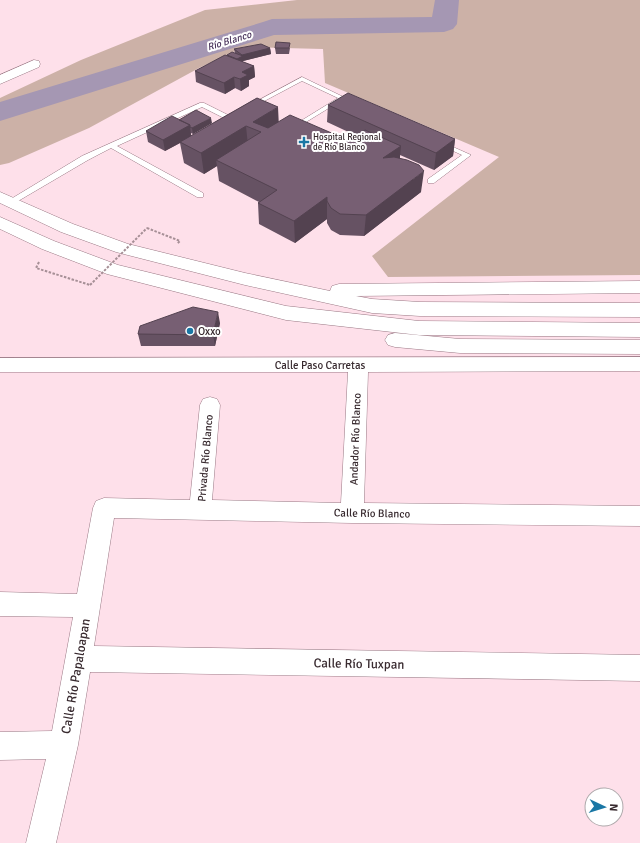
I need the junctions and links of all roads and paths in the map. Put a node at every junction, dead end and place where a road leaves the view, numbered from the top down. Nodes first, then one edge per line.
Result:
1 (34, 64) dead end
2 (0, 80) edge
3 (343, 98) junction
4 (363, 108) edge
5 (284, 133) edge
6 (432, 139) edge
7 (112, 146) junction
8 (431, 181) dead end
9 (200, 195) dead end
10 (5, 199) edge
11 (0, 222) edge
12 (147, 228) dead end
13 (90, 285) dead end
14 (640, 287) edge
15 (305, 292) junction
16 (640, 310) edge
17 (286, 313) junction
18 (420, 318) junction
19 (640, 330) edge
20 (640, 347) edge
21 (640, 364) edge
22 (0, 365) edge
23 (358, 365) junction
24 (210, 405) dead end
25 (104, 508) joint
26 (200, 510) junction
27 (352, 513) junction
28 (640, 516) edge
29 (0, 604) edge
30 (87, 606) junction
31 (78, 659) junction
32 (640, 668) edge
33 (64, 745) junction
34 (0, 746) edge
35 (41, 843) edge

1 - 2 street
3 - 4 lane
3 - 5 lane
3 - 7 lane
6 - 8 lane
7 - 9 lane
7 - 10 lane
10 - 15 street
11 - 17 street
12 - 13 path, bridge
14 - 15 street
15 - 18 street
16 - 18 street
17 - 18 street
17 - 20 street
18 - 19 street
21 - 23 street, Calle Paso Carretas
22 - 23 street, Calle Paso Carretas
23 - 27 street, Andador Río Blanco
24 - 26 street, Privada Río Blanco
25 - 26 street, Calle Río Blanco
25 - 30 street, Calle Río Papaloapan
26 - 27 street, Calle Río Blanco
27 - 28 street, Calle Río Blanco
29 - 30 street
30 - 31 street, Calle Río Papaloapan
31 - 32 street, Calle Río Tuxpan
31 - 33 street, Calle Río Papaloapan
33 - 34 street
33 - 35 street, Calle Río Papaloapan

